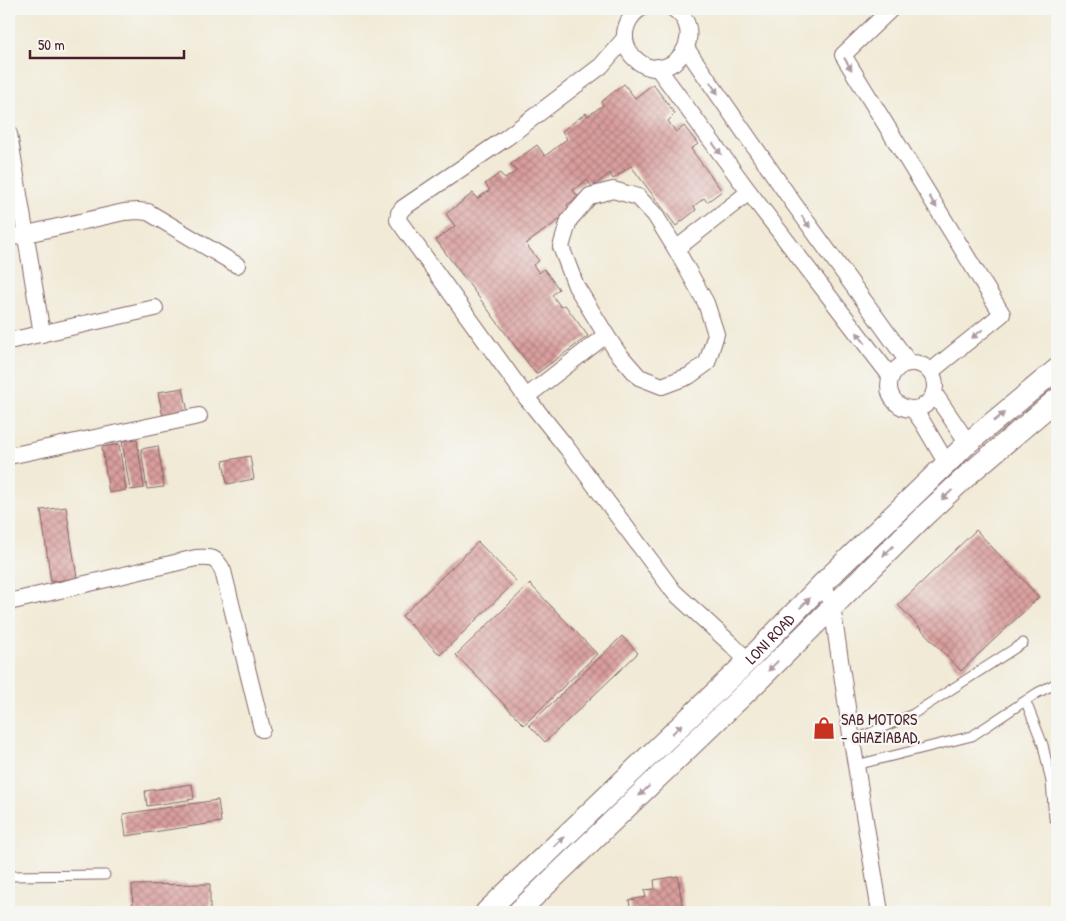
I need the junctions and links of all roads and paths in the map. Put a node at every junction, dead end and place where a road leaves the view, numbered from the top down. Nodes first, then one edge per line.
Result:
1 (674, 9) edge
2 (891, 9) edge
3 (634, 12) edge
4 (625, 38) junction
5 (686, 48) junction
6 (657, 67) junction
7 (9, 134) edge
8 (749, 192) junction
9 (17, 236) edge
10 (676, 249) junction
11 (237, 265) dead end
12 (155, 308) dead end
13 (42, 334) junction
14 (606, 335) junction
15 (9, 341) edge
16 (909, 363) junction
17 (1057, 369) edge
18 (930, 372) junction
19 (891, 377) junction
20 (934, 392) junction
21 (526, 397) junction
22 (1057, 399) edge
23 (913, 409) junction
24 (199, 416) dead end
25 (968, 443) junction
26 (9, 456) edge
27 (947, 464) junction
28 (823, 583) junction
29 (9, 602) edge
30 (832, 606) junction
31 (1022, 644) dead end
32 (748, 661) junction
33 (1057, 683) edge
34 (1026, 702) junction
35 (262, 729) dead end
36 (852, 741) junction
37 (856, 765) junction
38 (1054, 818) dead end
39 (536, 864) junction
40 (105, 875) dead end
41 (9, 876) edge
42 (551, 881) junction
43 (486, 912) edge
44 (518, 912) edge
45 (880, 912) edge

1 - 5 street
2 -> 18 street
3 - 4 street
4 - 6 street
4 - 21 street
5 - 6 street
5 -> 16 street
6 -> 8 street
7 - 9 street
8 - 10 street
19 -> 8 street
9 - 11 street
9 - 13 street
10 - 14 street
10 - 14 street
12 - 13 street
13 - 15 street
14 - 21 street
16 - 18 street
16 - 19 street
25 -> 17 street, LONI ROAD
18 - 20 street
19 - 23 street
20 - 23 street
20 - 25 street
21 - 32 street
22 -> 30 street, LONI ROAD
23 - 27 street
24 - 26 street
25 - 27 street, LONI ROAD
27 - 28 street, LONI ROAD
28 - 30 street
32 -> 28 street, LONI ROAD
29 - 35 street
30 - 36 street
30 -> 42 street, LONI ROAD
31 - 36 lane
39 -> 32 street, LONI ROAD
33 - 34 lane
34 - 37 lane
34 - 38 lane
36 - 37 street
37 - 45 street
39 - 42 street
39 - 43 street, LONI ROAD
40 - 41 lane
42 - 44 street, LONI ROAD

